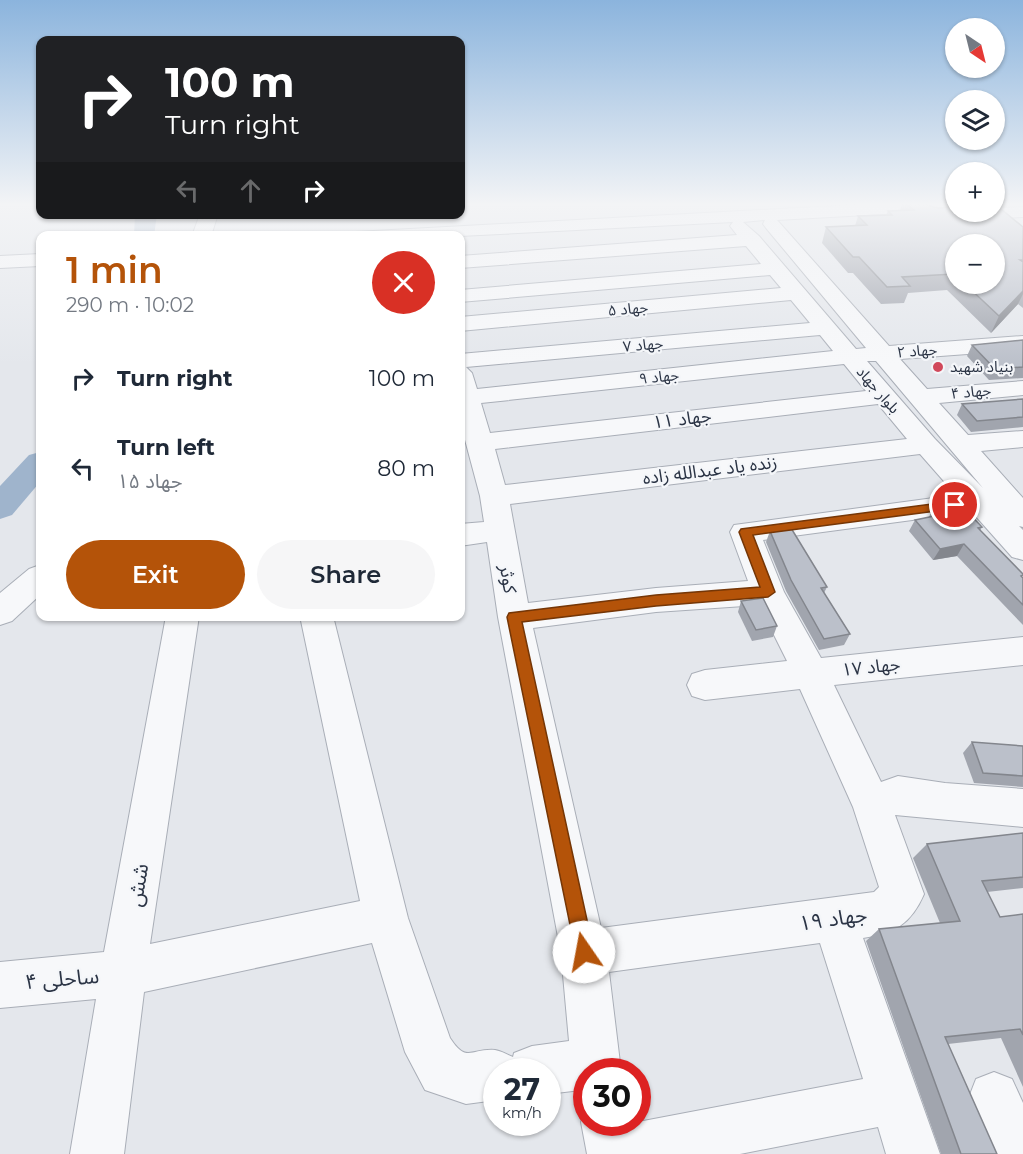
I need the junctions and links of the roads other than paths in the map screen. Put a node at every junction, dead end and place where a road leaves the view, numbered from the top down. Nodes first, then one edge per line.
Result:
1 (519, 257) edge
2 (765, 257) edge
3 (800, 257) edge
4 (36, 260) edge
5 (0, 262) edge
6 (465, 262) edge
7 (775, 269) junction
8 (795, 293) junction
9 (465, 296) edge
10 (465, 324) edge
11 (825, 328) junction
12 (1023, 343) edge
13 (882, 353) junction
14 (850, 357) junction
15 (465, 361) edge
16 (1023, 388) edge
17 (884, 396) junction
18 (919, 397) junction
19 (469, 413) edge
20 (1023, 439) edge
21 (959, 444) junction
22 (926, 445) junction
23 (978, 502) junction
24 (497, 513) junction
25 (1023, 517) edge
26 (465, 532) edge
27 (1023, 549) edge
28 (36, 581) edge
29 (768, 592) junction
30 (0, 612) edge
31 (514, 617) junction
32 (182, 621) edge
33 (317, 621) edge
34 (1023, 651) edge
35 (811, 673) junction
36 (705, 685) dead end
37 (873, 807) junction
38 (1023, 808) edge
39 (386, 918) junction
40 (834, 919) junction
41 (584, 952) junction
42 (123, 973) junction
43 (0, 985) edge
44 (594, 1058) edge
45 (483, 1077) edge
46 (994, 1097) dead end
47 (893, 1099) junction
48 (612, 1143) edge
49 (97, 1154) edge
50 (913, 1154) edge
51 (1019, 1154) edge

1 - 6 street
2 - 7 street, بلوار جهاد
3 - 13 street, بلوار جهاد
4 - 5 street
7 - 8 street, بلوار جهاد
7 - 9 street
8 - 10 street, جهاد ۵
8 - 11 street, بلوار جهاد
11 - 14 street, بلوار جهاد
11 - 15 street, جهاد ۷
12 - 13 street, جهاد ۲
13 - 14 street, جهاد ۲
13 - 18 street, بلوار جهاد
14 - 17 street, بلوار جهاد
14 - 19 street, جهاد ۹
16 - 18 street, جهاد ۴
17 - 19 street, جهاد ۱۱
17 - 22 street, بلوار جهاد
18 - 21 street, بلوار جهاد
19 - 24 street, کوثر
20 - 21 street
21 - 25 street, بلوار جهاد
22 - 23 street, بلوار جهاد
22 - 24 street, زنده یاد عبدالله زاده
23 - 27 street, بلوار جهاد
23 - 29 street
24 - 26 street, زنده یاد عبدالله زاده
24 - 31 street, کوثر
28 - 30 street
29 - 31 street
29 - 35 street
31 - 41 street, کوثر
32 - 42 street, شش
33 - 39 street
34 - 35 street, جهاد ۱۷
35 - 36 street, جهاد ۱۷
35 - 37 street
37 - 38 street
37 - 40 street, جهاد ۱۹
39 - 42 street, ساحلی ۴
39 - 45 street
40 - 41 street, جهاد ۱۹
40 - 47 street
41 - 44 street, کوثر
42 - 43 street, ساحلی ۴
42 - 49 street, شش
46 - 51 street
47 - 48 street
47 - 50 street

